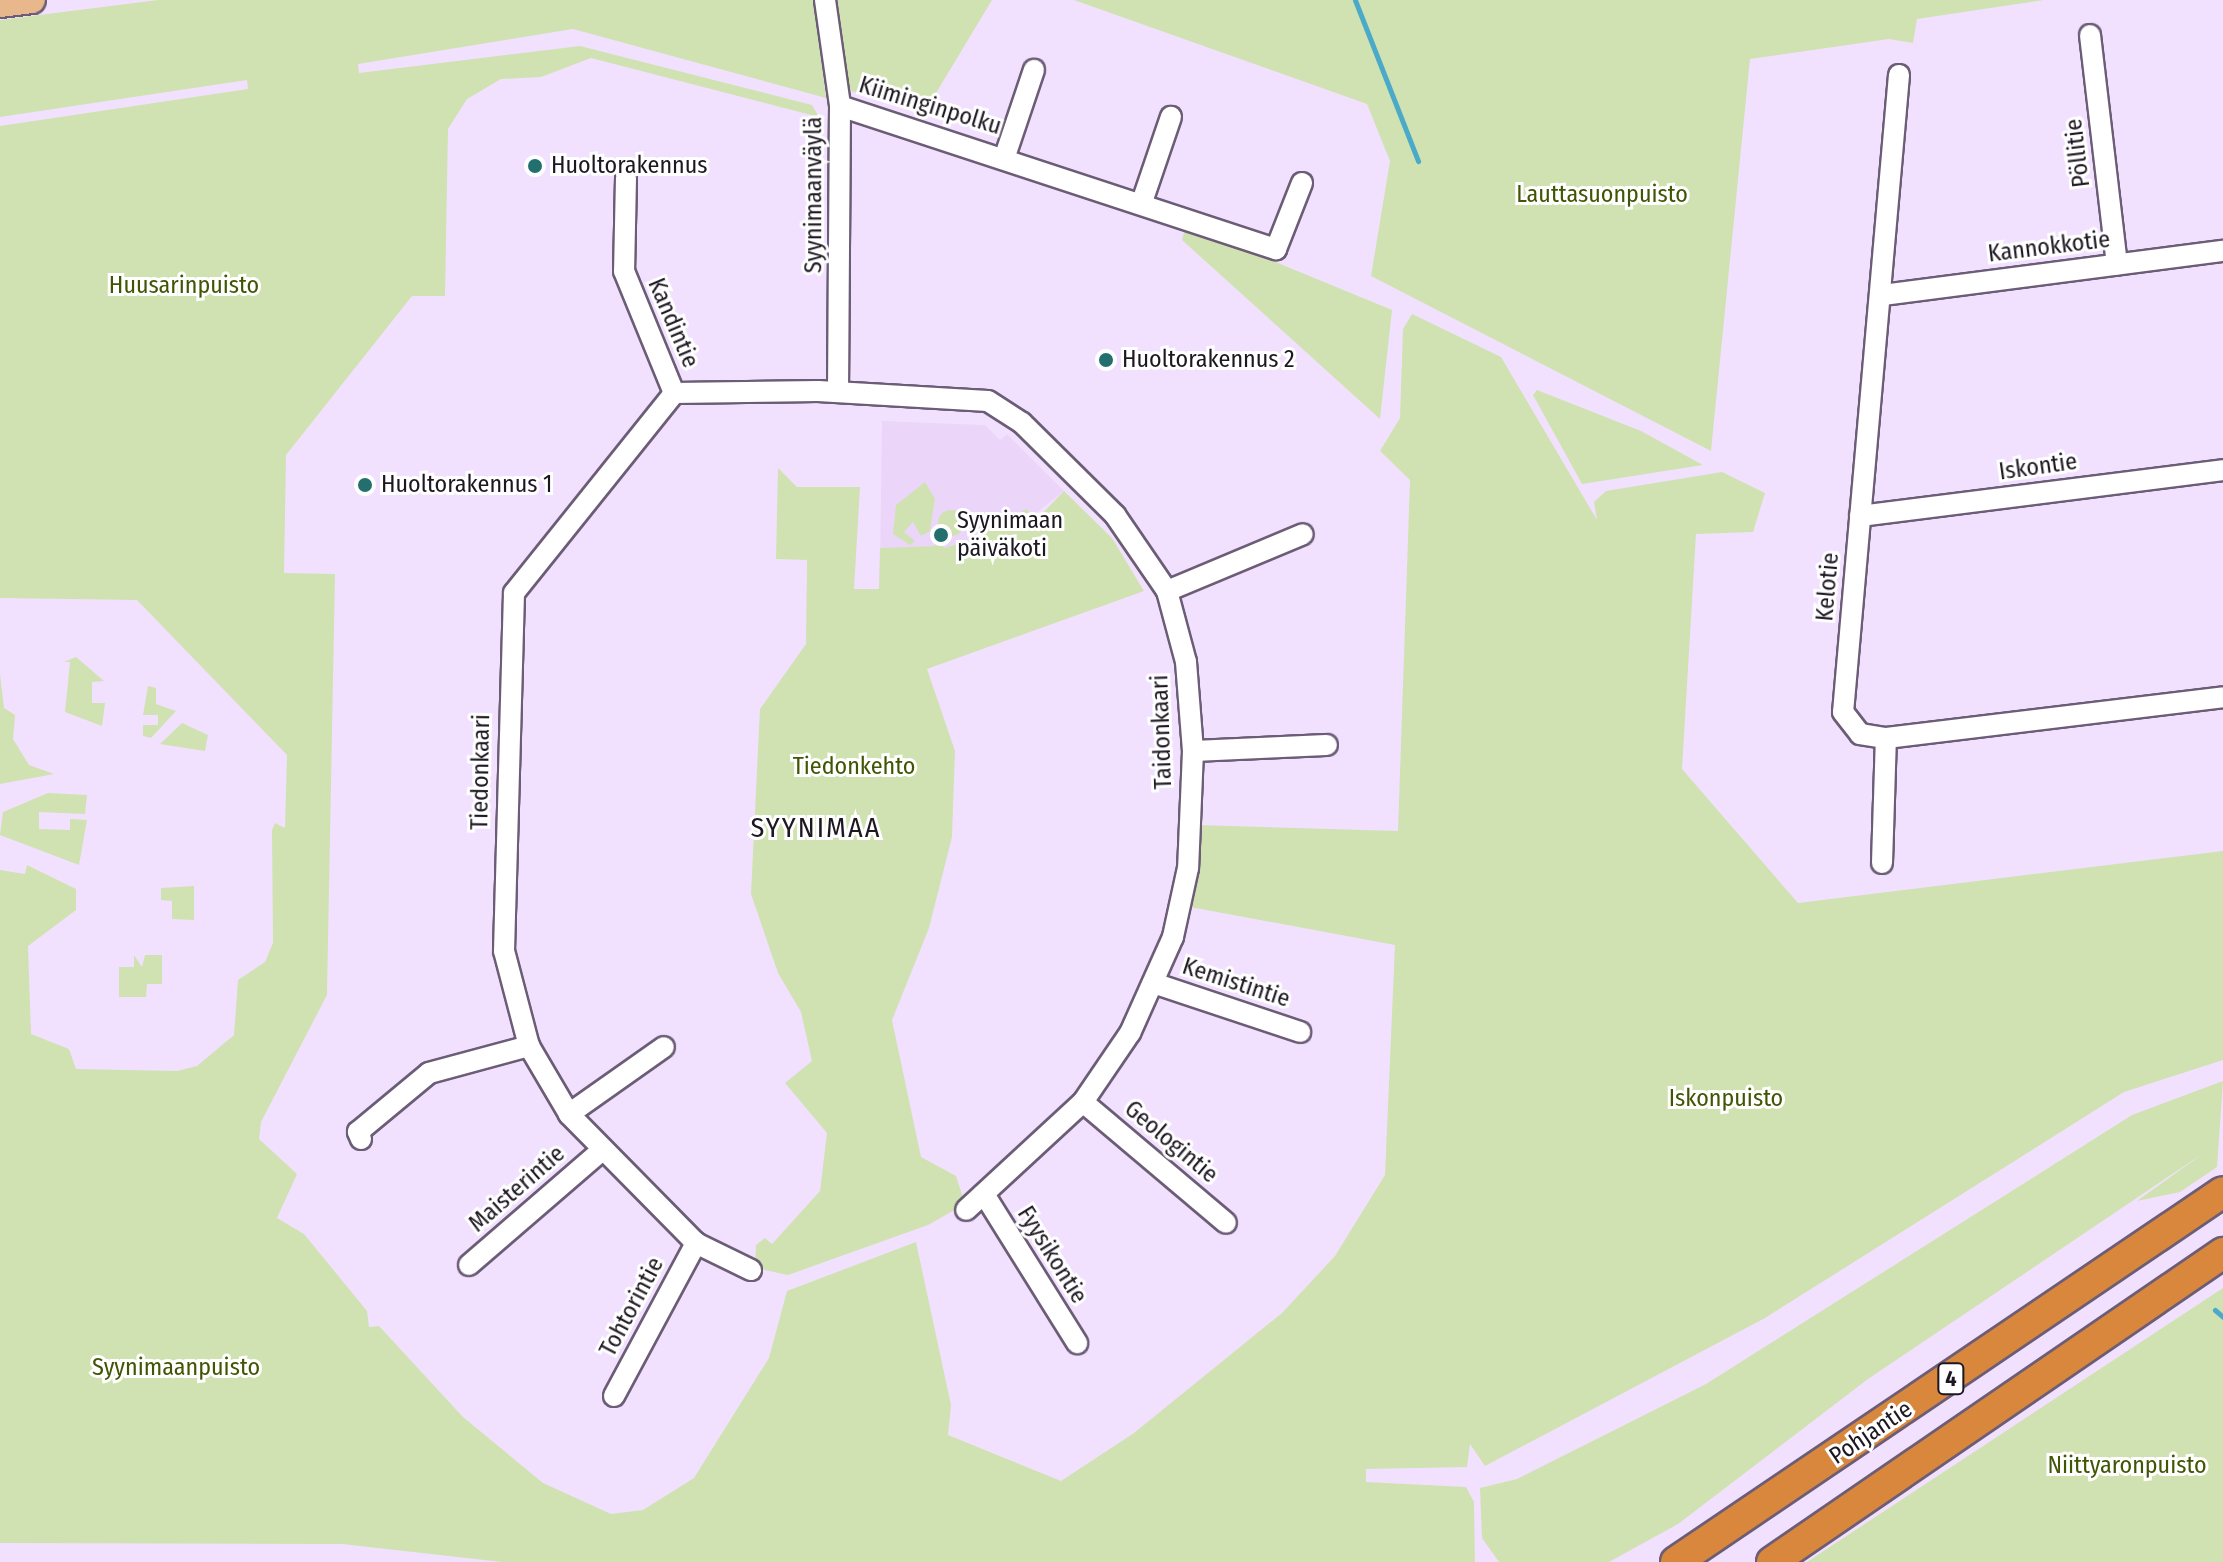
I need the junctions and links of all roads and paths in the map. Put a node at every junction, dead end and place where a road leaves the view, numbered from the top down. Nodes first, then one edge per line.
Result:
1 (32, 0) edge
2 (825, 0) edge
3 (0, 4) edge
4 (2090, 35) dead end
5 (1034, 70) dead end
6 (1899, 75) dead end
7 (840, 106) junction
8 (1171, 117) dead end
9 (1005, 156) junction
10 (626, 178) dead end
11 (1302, 183) dead end
12 (1142, 202) junction
13 (2223, 251) edge
14 (2117, 264) junction
15 (1883, 295) junction
16 (838, 391) junction
17 (674, 393) junction
18 (2223, 470) edge
19 (1860, 516) junction
20 (1303, 534) dead end
21 (1167, 591) junction
22 (2223, 697) edge
23 (1886, 738) junction
24 (1327, 745) dead end
25 (1193, 751) junction
26 (1882, 863) dead end
27 (1156, 984) junction
28 (1300, 1032) dead end
29 (529, 1046) junction
30 (664, 1047) dead end
31 (1083, 1102) junction
32 (569, 1114) junction
33 (361, 1139) dead end
34 (600, 1152) junction
35 (2223, 1192) edge
36 (984, 1194) junction
37 (966, 1210) dead end
38 (1226, 1223) dead end
39 (696, 1243) junction
40 (2223, 1253) edge
41 (469, 1265) dead end
42 (751, 1270) dead end
43 (1077, 1343) dead end
44 (614, 1396) dead end
45 (1676, 1562) edge
46 (1772, 1562) edge

1 - 3 main road
2 - 7 street, Syynimaanväylä
4 - 14 street, Pöllitie
5 - 9 street, Kiiminginpolku
6 - 15 street, Kelotie
7 - 9 street, Kiiminginpolku
7 - 16 street, Syynimaanväylä
8 - 12 street
9 - 12 street, Kiiminginpolku
10 - 17 street, Kandintie
11 - 12 street, Kiiminginpolku
13 - 14 street, Kannokkotie
14 - 15 street, Kannokkotie
15 - 19 street, Kelotie
16 - 17 street
16 - 21 street, Taidonkaari
17 - 29 street, Tiedonkaari
18 - 19 street, Iskontie
19 - 23 street, Kelotie
20 - 21 street
21 - 25 street, Taidonkaari
22 - 23 street
23 - 26 street
24 - 25 street
25 - 27 street, Taidonkaari
27 - 28 street, Kemistintie
27 - 31 street, Taidonkaari
29 - 32 street, Tiedonkaari
29 - 33 street
30 - 32 street
31 - 36 street, Taidonkaari
31 - 38 street, Geologintie
32 - 34 street, Tiedonkaari
34 - 39 street, Tiedonkaari
34 - 41 street, Maisterintie
35 - 45 highway, Pohjantie / 4
36 - 37 street, Taidonkaari
36 - 43 street, Fyysikontie
39 - 42 street, Tiedonkaari
39 - 44 street, Tohtorintie
40 - 46 highway, 4

